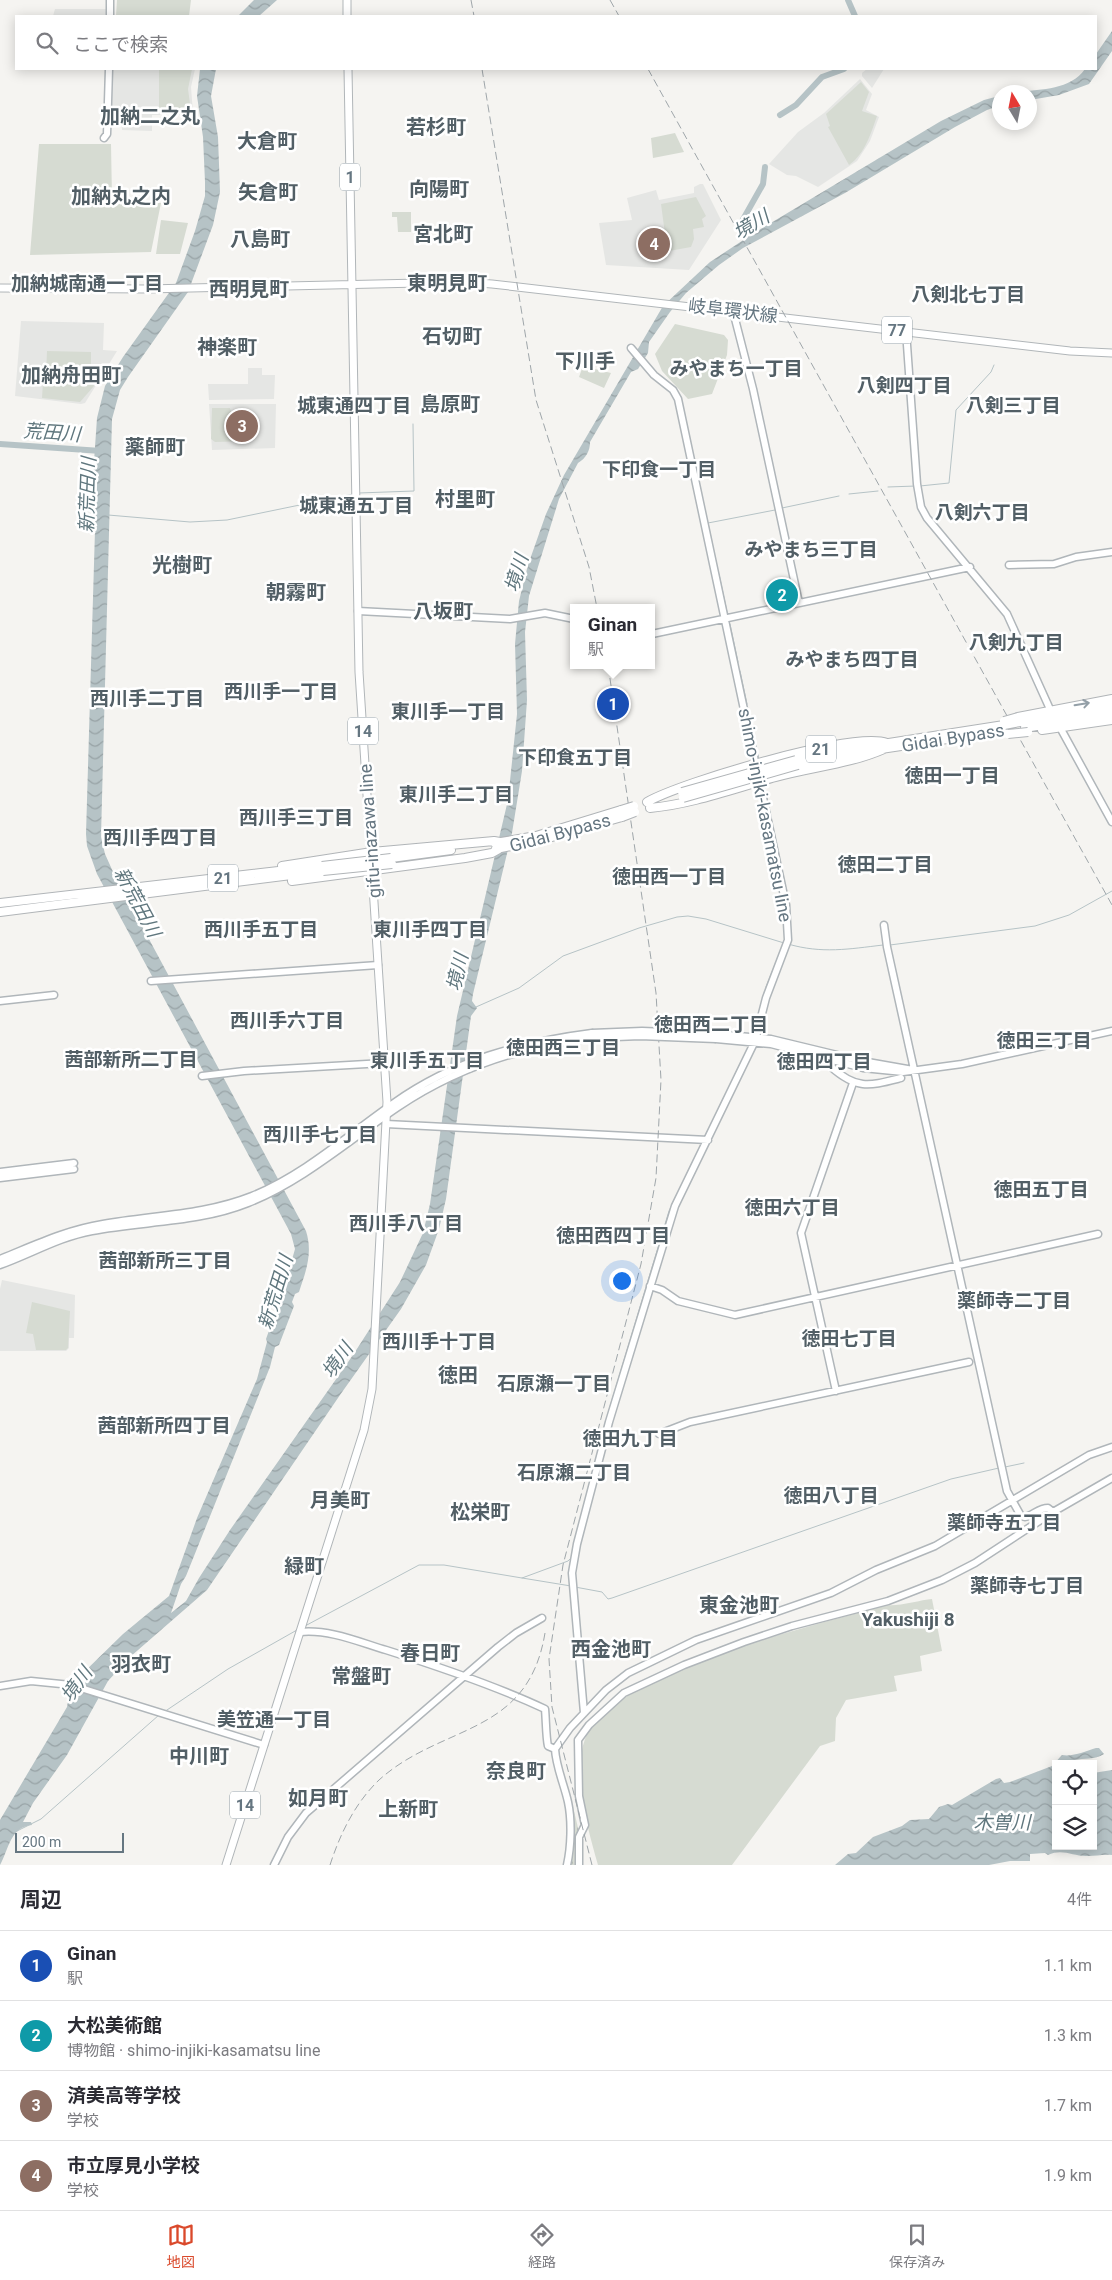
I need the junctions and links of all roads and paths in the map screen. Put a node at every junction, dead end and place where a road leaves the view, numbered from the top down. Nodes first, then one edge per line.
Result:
1 (110, 0) edge
2 (347, 0) edge
3 (110, 15) edge
4 (347, 15) edge
5 (109, 70) edge
6 (348, 70) edge
7 (104, 138) dead end
8 (352, 284) junction
9 (0, 288) edge
10 (733, 311) junction
11 (906, 331) junction
12 (632, 349) dead end
13 (1112, 353) edge
14 (1112, 552) edge
15 (1009, 565) dead end
16 (970, 567) junction
17 (799, 603) junction
18 (358, 611) junction
19 (570, 618) edge
20 (725, 619) junction
21 (655, 633) edge
22 (1112, 700) edge
23 (1049, 707) dead end
24 (1112, 707) edge
25 (1106, 712) edge
26 (1112, 720) edge
27 (1023, 725) junction
28 (1006, 728) junction
29 (1062, 731) dead end
30 (886, 746) junction
31 (755, 762) junction
32 (760, 782) junction
33 (683, 795) junction
34 (1112, 822) edge
35 (465, 851) junction
36 (372, 852) junction
37 (372, 871) junction
38 (229, 881) junction
39 (0, 903) edge
40 (0, 912) edge
41 (884, 925) dead end
42 (378, 965) junction
43 (153, 981) dead end
44 (54, 995) dead end
45 (0, 1001) edge
46 (1112, 1031) edge
47 (592, 1035) junction
48 (755, 1038) junction
49 (384, 1063) junction
50 (832, 1067) dead end
51 (914, 1071) junction
52 (204, 1076) dead end
53 (446, 1076) junction
54 (901, 1078) dead end
55 (853, 1083) junction
56 (386, 1112) junction
57 (386, 1124) junction
58 (705, 1140) junction
59 (0, 1172) edge
60 (0, 1178) edge
61 (266, 1192) junction
62 (1098, 1234) dead end
63 (0, 1259) edge
64 (0, 1265) edge
65 (957, 1266) junction
66 (650, 1286) junction
67 (815, 1297) junction
68 (969, 1362) dead end
69 (836, 1391) junction
70 (659, 1434) dead end
71 (1112, 1447) edge
72 (1112, 1478) edge
73 (1012, 1502) junction
74 (1053, 1512) junction
75 (542, 1618) dead end
76 (301, 1629) junction
77 (465, 1675) junction
78 (0, 1686) edge
79 (584, 1713) junction
80 (264, 1745) junction
81 (555, 1749) junction
82 (226, 1865) edge
83 (274, 1865) edge
84 (567, 1865) edge
85 (580, 1865) edge

1 - 3 street
2 - 4 main road
5 - 7 street
6 - 8 main road, 1
8 - 9 main road, 岐阜環状線
8 - 10 main road, 岐阜環状線 / 77
8 - 18 main road, gifu-inazawa line / 14
10 - 11 main road, 岐阜環状線 / 77
10 - 17 street
11 - 13 main road, 岐阜環状線 / 77
11 - 16 street
12 - 20 street, shimo-injiki-kasamatsu line
14 - 15 street
16 - 17 street
16 - 23 street
17 - 20 street
18 - 19 street
18 - 36 main road, gifu-inazawa line / 14
20 - 21 street
20 - 31 street, shimo-injiki-kasamatsu line
27 -> 22 highway, 21
24 - 25 highway, Gidai Bypass / 21
25 - 27 highway, Gidai Bypass / 21
26 - 27 highway, 21
27 - 28 highway, Gidai Bypass / 21
27 - 28 highway, 21, bridge
28 - 30 highway, Gidai Bypass / 21
29 - 34 street
30 - 31 highway, 21
30 - 32 highway, 21
30 - 33 highway, Gidai Bypass / 21, bridge
31 - 32 street, shimo-injiki-kasamatsu line
31 - 33 highway, 21
32 - 33 highway, 21
32 - 48 street, shimo-injiki-kasamatsu line
33 - 35 highway, Gidai Bypass / 21, bridge
35 - 36 highway, 21
35 - 37 highway, 21
35 - 38 highway, Gidai Bypass / 21, bridge
36 - 37 main road, gifu-inazawa line / 14
36 - 38 highway, 21
37 - 38 highway, 21
37 - 42 main road, gifu-inazawa line / 14
38 - 39 highway, Gidai Bypass / 21
38 - 40 highway, Gidai Bypass / 21
41 - 51 street
42 - 43 street
42 - 49 main road, gifu-inazawa line / 14
44 - 45 street
46 - 51 street
47 - 48 street, bridge
47 - 53 street
47 - 53 street
48 - 51 street
48 - 58 street, shimo-injiki-kasamatsu line
49 - 52 street
49 - 56 main road, gifu-inazawa line / 14
50 - 55 street
51 - 65 street
53 - 56 street
54 - 55 street
55 - 67 street
56 - 57 main road, gifu-inazawa line / 14
56 - 61 street
57 - 58 street
57 - 76 main road, gifu-inazawa line / 14
58 - 66 street, shimo-injiki-kasamatsu line
59 - 60 street
61 - 63 street
61 - 64 street
62 - 65 street
65 - 67 street
65 - 73 street
66 - 67 street
66 - 79 street, shimo-injiki-kasamatsu line
67 - 69 street
68 - 69 street
69 - 70 street
71 - 73 street
72 - 74 street
73 - 74 street
73 - 79 street
74 - 85 street
75 - 77 street
76 - 77 street
76 - 80 main road, gifu-inazawa line / 14
77 - 81 street
77 - 83 street
78 - 80 street
79 - 81 street
80 - 82 main road, gifu-inazawa line / 14
81 - 84 street

